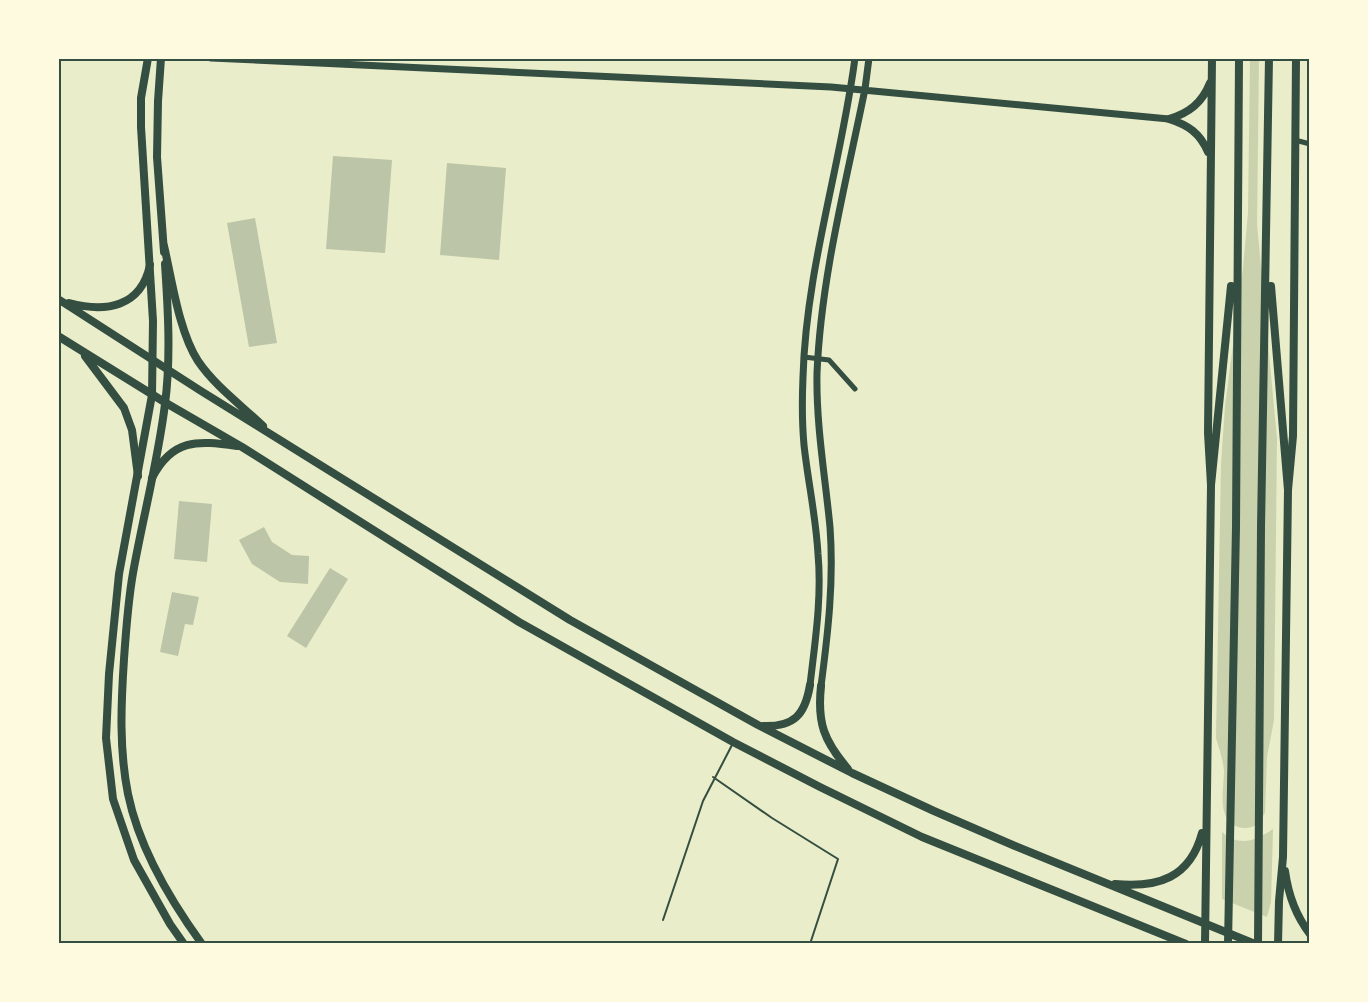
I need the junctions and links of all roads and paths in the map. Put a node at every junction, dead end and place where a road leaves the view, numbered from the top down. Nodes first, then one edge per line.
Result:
1 (148, 58) edge
2 (161, 58) edge
3 (211, 58) edge
4 (855, 58) edge
5 (869, 58) edge
6 (1212, 58) edge
7 (1239, 58) edge
8 (1269, 58) edge
9 (1296, 58) edge
10 (1211, 80) junction
11 (851, 88) junction
12 (865, 89) junction
13 (1169, 119) junction
14 (1295, 140) junction
15 (1310, 144) edge
16 (1209, 156) junction
17 (1267, 240) junction
18 (1236, 241) junction
19 (164, 246) junction
20 (150, 264) junction
21 (60, 300) edge
22 (58, 336) edge
23 (81, 350) junction
24 (804, 357) junction
25 (818, 358) junction
26 (152, 360) junction
27 (167, 370) junction
28 (855, 389) dead end
29 (152, 394) junction
30 (166, 403) junction
31 (277, 438) junction
32 (242, 447) junction
33 (138, 476) junction
34 (152, 478) junction
35 (1211, 485) junction
36 (1288, 490) junction
37 (810, 685) joint
38 (821, 686) joint
39 (758, 725) junction
40 (733, 742) junction
41 (852, 773) junction
42 (713, 777) junction
43 (1205, 821) junction
44 (1283, 857) junction
45 (1104, 882) junction
46 (663, 920) dead end
47 (1205, 923) junction
48 (1310, 934) edge
49 (184, 944) edge
50 (202, 944) edge
51 (810, 944) edge
52 (1186, 944) edge
53 (1205, 944) edge
54 (1228, 944) edge
55 (1257, 944) edge
56 (1278, 944) edge

1 - 20 main road
2 - 19 main road
3 - 11 street
4 - 11 street
5 - 12 street
6 - 10 main road
7 - 18 main road
8 - 17 main road
9 - 14 main road
10 - 13 main road
10 - 16 main road
11 - 12 street
11 - 24 street
12 - 13 street
12 - 25 street
13 - 16 main road
14 - 15 street
14 - 36 main road
16 - 35 main road
17 - 36 main road
17 - 55 main road
18 - 35 main road
18 - 54 main road
19 - 27 main road
19 - 31 main road
20 - 21 main road
20 - 26 main road
21 - 26 main road
22 - 23 main road
23 - 29 main road
23 - 33 main road
24 - 25 street
24 - 37 street
25 - 28 street
25 - 38 street
26 - 27 main road
26 - 29 main road
27 - 30 main road
27 - 31 main road
29 - 30 main road
29 - 33 main road
30 - 32 main road
30 - 34 main road
31 - 39 main road
32 - 34 main road
32 - 40 main road
33 - 49 main road
34 - 50 main road
35 - 43 main road
36 - 44 main road
37 - 39 main road
38 - 41 main road
39 - 41 main road
40 - 42 lane
40 - 52 main road
41 - 45 main road
42 - 46 lane
42 - 51 lane
43 - 45 main road
43 - 47 main road
44 - 48 main road
44 - 56 main road
45 - 47 main road
47 - 53 main road
47 - 55 main road

